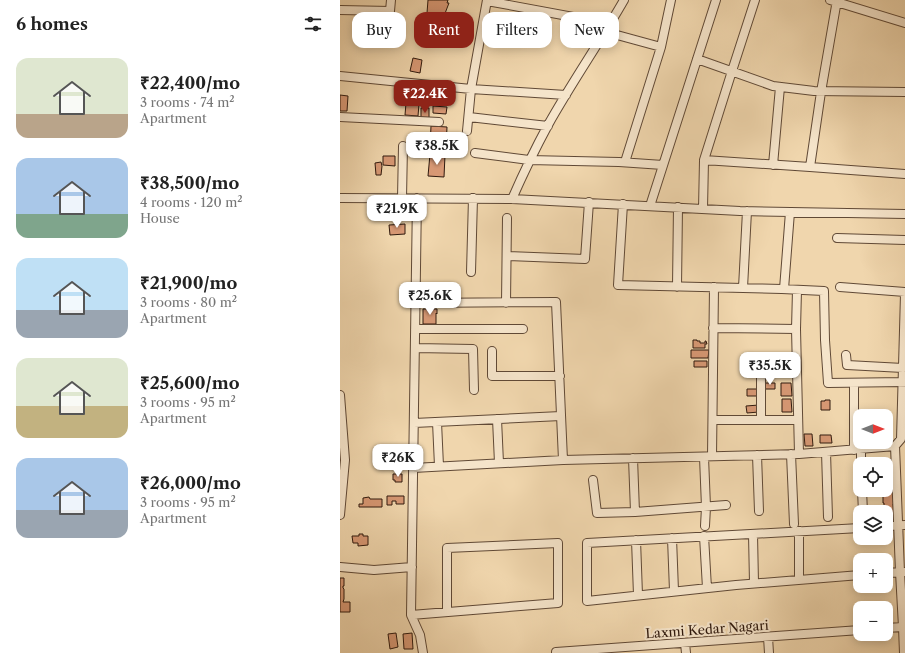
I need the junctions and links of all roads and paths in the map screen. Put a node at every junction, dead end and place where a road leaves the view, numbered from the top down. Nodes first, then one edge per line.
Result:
1 (391, 0) edge
2 (487, 0) edge
3 (624, 0) edge
4 (671, 0) edge
5 (716, 0) edge
6 (755, 0) edge
7 (834, 1) edge
8 (340, 10) edge
9 (618, 12) edge
10 (560, 14) edge
11 (905, 23) edge
12 (619, 36) edge
13 (661, 47) junction
14 (596, 48) edge
15 (697, 59) junction
16 (732, 71) junction
17 (340, 76) edge
18 (780, 87) junction
19 (472, 89) junction
20 (821, 92) junction
21 (905, 92) edge
22 (566, 95) junction
23 (340, 117) edge
24 (469, 117) junction
25 (438, 122) dead end
26 (548, 126) junction
27 (467, 131) dead end
28 (403, 146) dead end
29 (475, 153) dead end
30 (529, 160) junction
31 (704, 160) junction
32 (625, 162) junction
33 (663, 165) junction
34 (773, 165) junction
35 (810, 167) junction
36 (905, 174) edge
37 (340, 198) edge
38 (402, 198) junction
39 (417, 198) junction
40 (473, 198) junction
41 (512, 199) junction
42 (589, 202) junction
43 (623, 204) junction
44 (650, 206) junction
45 (678, 207) junction
46 (703, 209) junction
47 (747, 211) junction
48 (790, 212) junction
49 (905, 214) edge
50 (507, 218) dead end
51 (837, 238) dead end
52 (905, 240) edge
53 (507, 256) junction
54 (471, 272) dead end
55 (677, 287) junction
56 (714, 287) junction
57 (840, 287) dead end
58 (743, 288) junction
59 (784, 289) junction
60 (797, 290) junction
61 (905, 293) edge
62 (415, 303) junction
63 (506, 303) junction
64 (905, 312) edge
65 (713, 328) junction
66 (415, 329) junction
67 (523, 330) dead end
68 (796, 330) junction
69 (415, 348) junction
70 (492, 352) dead end
71 (846, 356) dead end
72 (903, 368) junction
73 (560, 376) junction
74 (761, 376) dead end
75 (904, 382) edge
76 (854, 383) junction
77 (474, 390) dead end
78 (340, 395) edge
79 (856, 409) edge
80 (561, 416) junction
81 (497, 419) junction
82 (712, 420) junction
83 (761, 420) junction
84 (798, 420) junction
85 (437, 422) junction
86 (414, 423) junction
87 (900, 442) edge
88 (858, 449) joint
89 (826, 452) junction
90 (795, 454) junction
91 (757, 455) junction
92 (708, 456) junction
93 (860, 457) edge
94 (633, 458) junction
95 (564, 460) junction
96 (499, 463) junction
97 (439, 466) junction
98 (413, 468) junction
99 (593, 480) dead end
100 (901, 483) edge
101 (726, 505) dead end
102 (706, 507) junction
103 (759, 511) dead end
104 (635, 512) junction
105 (340, 515) edge
106 (828, 517) dead end
107 (902, 525) edge
108 (704, 526) dead end
109 (796, 528) junction
110 (853, 528) edge
111 (753, 534) junction
112 (704, 536) junction
113 (672, 538) junction
114 (636, 540) junction
115 (340, 567) edge
116 (412, 567) junction
117 (903, 572) edge
118 (893, 573) edge
119 (853, 576) edge
120 (799, 580) junction
121 (754, 583) junction
122 (707, 588) junction
123 (674, 591) junction
124 (638, 595) junction
125 (447, 612) junction
126 (411, 615) junction
127 (904, 627) edge
128 (893, 628) edge
129 (853, 631) edge
130 (768, 637) junction
131 (686, 642) junction
132 (423, 653) edge
133 (556, 653) edge
134 (686, 653) edge
135 (769, 653) edge
136 (904, 653) edge

1 - 8 street
2 - 10 street
2 - 19 street
3 - 9 street
4 - 13 street
5 - 15 street
6 - 16 street
7 - 11 street
7 - 20 street
12 - 13 street
13 - 32 street
14 - 22 street
15 - 16 street
15 - 33 street
16 - 18 street
16 - 31 street
17 - 19 street
18 - 20 street
18 - 34 street
19 - 22 street
19 - 24 street
20 - 21 street
20 - 35 street
22 - 26 street
23 - 25 street
24 - 26 street
24 - 27 street
26 - 30 street
28 - 38 street
29 - 30 street
30 - 32 street
30 - 41 street
31 - 34 street
31 - 46 street
32 - 33 street
33 - 44 street
34 - 35 street
35 - 36 street
37 - 38 street
38 - 39 street
39 - 40 street
39 - 62 street
40 - 41 street
40 - 54 street
41 - 42 street
42 - 43 street
42 - 53 street
43 - 44 street
43 - 55 street
44 - 45 street
45 - 46 street
45 - 55 street
46 - 47 street
47 - 48 street
47 - 58 street
48 - 49 street
48 - 59 street
50 - 53 street
51 - 52 street
53 - 63 street
55 - 56 street
56 - 58 street
56 - 65 street
57 - 61 street
58 - 59 street
59 - 60 street
60 - 68 street
60 - 76 street
61 - 64 street
62 - 63 street
62 - 66 street
63 - 73 street
64 - 72 street
65 - 68 street
65 - 82 street
66 - 67 street
66 - 69 street
68 - 84 street
69 - 77 street
69 - 86 street
70 - 73 street
71 - 72 street
72 - 75 street
73 - 80 street
74 - 83 street
75 - 76 street
75 - 87 street
76 - 79 street
78 - 105 street
80 - 81 street
80 - 95 street
81 - 85 street
81 - 96 street
82 - 83 street
82 - 92 street
83 - 84 street
84 - 90 street
85 - 86 street
85 - 97 street
86 - 98 street
87 - 100 street
88 - 89 street
88 - 93 street
89 - 90 street
89 - 106 street
90 - 91 street
90 - 109 street
91 - 92 street
91 - 103 street
92 - 94 street
92 - 102 street
94 - 95 street
94 - 104 street
95 - 96 street
96 - 97 street
97 - 98 street
98 - 116 street
99 - 104 street
100 - 107 street
101 - 102 street
102 - 104 street
102 - 108 street
107 - 117 street
109 - 110 street
109 - 111 street
109 - 120 street
111 - 112 street
111 - 121 street
112 - 113 street
112 - 122 street
113 - 114 street
113 - 123 street
114 - 124 street
114 - 124 street
115 - 116 street
116 - 126 street
117 - 118 street
117 - 127 street
119 - 120 street
120 - 121 street
121 - 122 street
122 - 123 street
123 - 124 street
125 - 125 street
125 - 126 street
126 - 132 street
127 - 128 street
127 - 136 street
129 - 130 street, Laxmi Kedar Nagari
130 - 131 street, Laxmi Kedar Nagari
130 - 135 street
131 - 133 street, Laxmi Kedar Nagari
131 - 134 street

